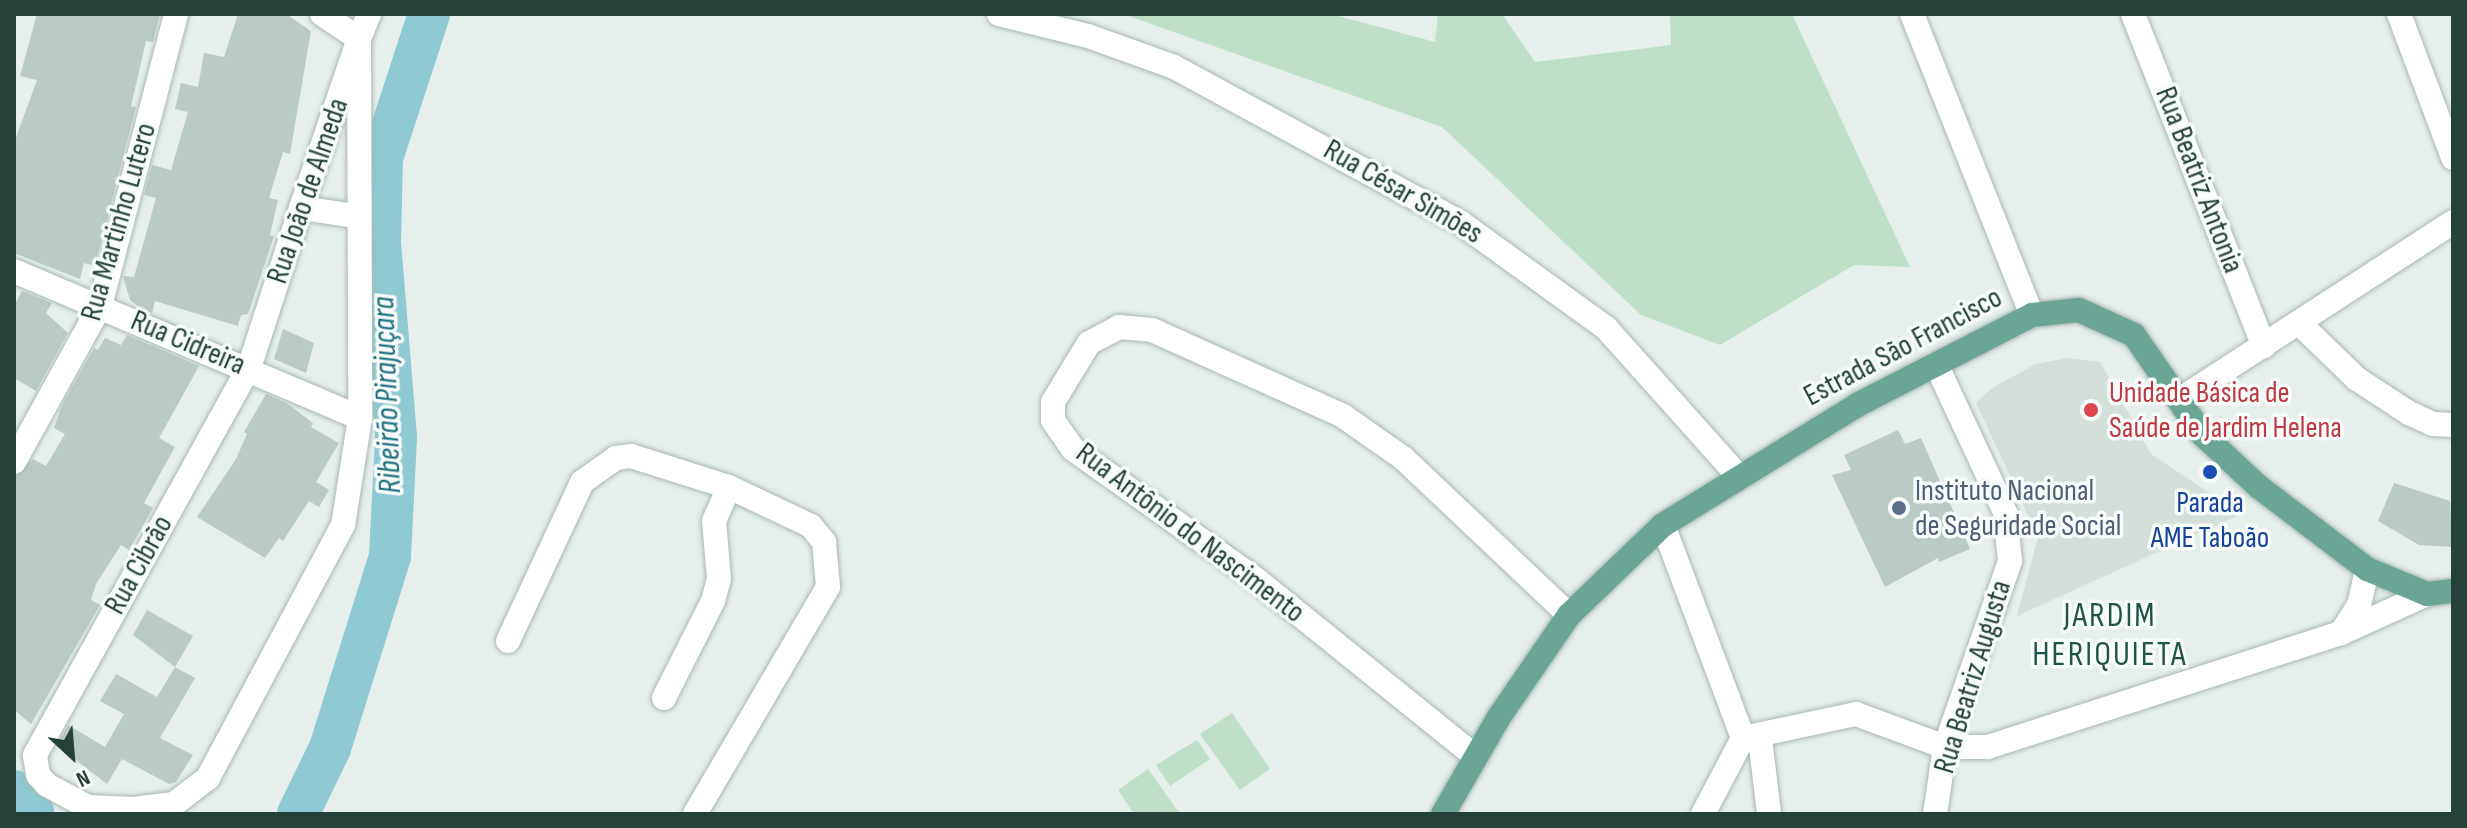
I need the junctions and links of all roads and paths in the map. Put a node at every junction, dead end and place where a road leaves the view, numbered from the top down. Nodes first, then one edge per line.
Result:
1 (176, 14) edge
2 (322, 14) edge
3 (369, 14) edge
4 (999, 14) edge
5 (1912, 14) edge
6 (2133, 14) edge
7 (2399, 14) edge
8 (359, 39) junction
9 (2453, 158) edge
10 (301, 208) junction
11 (356, 216) junction
12 (2453, 222) edge
13 (14, 271) edge
14 (100, 306) junction
15 (2032, 315) junction
16 (2299, 323) junction
17 (2264, 346) junction
18 (1936, 364) junction
19 (249, 368) junction
20 (2182, 398) junction
21 (360, 418) junction
22 (2453, 425) edge
23 (14, 462) edge
24 (1739, 477) junction
25 (729, 487) junction
26 (1663, 525) junction
27 (2367, 569) junction
28 (2453, 591) edge
29 (2427, 594) junction
30 (1569, 615) junction
31 (2341, 633) junction
32 (508, 641) dead end
33 (664, 698) dead end
34 (1751, 738) junction
35 (1945, 747) junction
36 (1476, 757) junction
37 (695, 814) edge
38 (1443, 814) edge
39 (1703, 814) edge
40 (1769, 814) edge
41 (1935, 814) edge

1 - 14 street, Rua Martinho Lutero
2 - 8 street
3 - 8 street, Rua João de Almeda
4 - 24 street, Rua César Simões
5 - 15 street
6 - 17 street, Rua Beatriz Antonia
7 - 9 street
8 - 10 street, Rua João de Almeda
8 - 11 street
10 - 11 street
10 - 19 street, Rua João de Almeda
11 - 21 street
12 - 16 street
13 - 14 street, Rua Cidreira
14 - 19 street, Rua Cidreira
14 - 23 street, Rua Martinho Lutero
15 - 18 main road, Estrada São Francisco
15 - 20 main road, Estrada São Francisco
16 - 17 street
16 - 22 street
17 - 20 street
18 - 24 main road, Estrada São Francisco
18 - 35 street, Rua Beatriz Augusta
19 - 21 street, Rua Cidreira
19 - 21 street, Rua Cibrão
20 - 27 main road, Estrada São Francisco
24 - 26 main road, Estrada São Francisco
25 - 32 street
25 - 33 street
25 - 37 street
26 - 30 main road, Estrada São Francisco
26 - 34 street
27 - 29 main road, Estrada São Francisco
27 - 31 street
28 - 29 main road, Estrada São Francisco
29 - 31 street
30 - 36 main road, Estrada São Francisco
30 - 36 street, Rua Antônio do Nascimento
31 - 35 street
34 - 35 street
34 - 39 street
34 - 40 street
35 - 41 street, Rua Beatriz Augusta
36 - 38 main road, Estrada São Francisco

